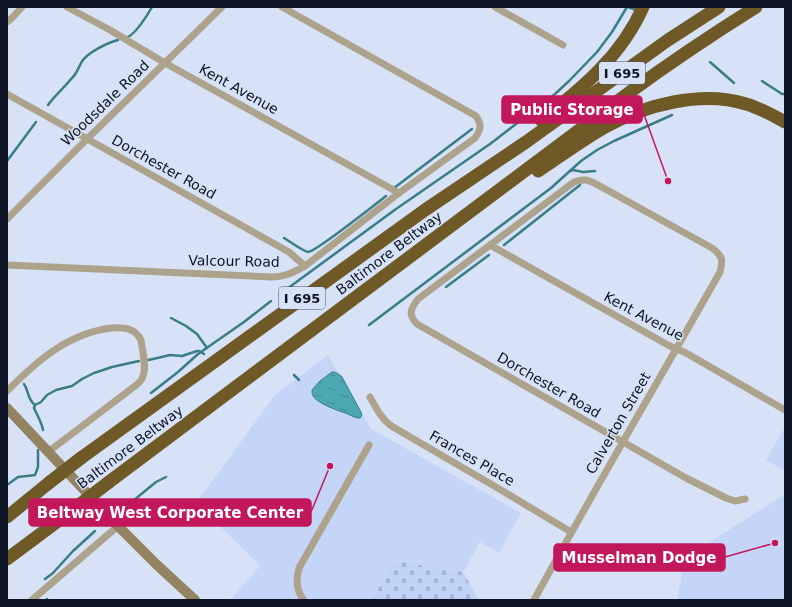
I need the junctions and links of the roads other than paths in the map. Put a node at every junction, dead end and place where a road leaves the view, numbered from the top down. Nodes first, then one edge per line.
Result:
1 (22, 7) edge
2 (67, 7) edge
3 (222, 7) edge
4 (282, 7) edge
5 (495, 7) edge
6 (643, 7) edge
7 (719, 7) edge
8 (756, 7) edge
9 (7, 22) edge
10 (563, 45) dead end
11 (165, 63) junction
12 (7, 94) edge
13 (785, 122) edge
14 (87, 139) junction
15 (399, 193) junction
16 (425, 210) junction
17 (7, 219) edge
18 (490, 245) junction
19 (422, 248) junction
20 (7, 265) edge
21 (305, 266) junction
22 (677, 349) junction
23 (7, 391) edge
24 (370, 397) dead end
25 (7, 408) edge
26 (785, 410) edge
27 (622, 442) junction
28 (369, 445) dead end
29 (48, 452) junction
30 (745, 499) dead end
31 (7, 516) edge
32 (118, 526) junction
33 (46, 530) junction
34 (571, 532) junction
35 (7, 560) edge
36 (7, 566) edge
37 (32, 600) edge
38 (195, 600) edge
39 (304, 600) edge
40 (534, 600) edge

1 - 9 street
2 - 11 street, Kent Avenue
3 - 11 street, Woodsdale Road
4 - 15 street, Valcour Road
5 - 10 street
6 - 16 highway
7 - 16 highway, Baltimore Beltway / I 695
8 - 19 highway, Baltimore Beltway / I 695
11 - 14 street, Woodsdale Road
11 - 15 street, Kent Avenue
12 - 14 street, Dorchester Road
13 - 19 highway
14 - 17 street, Woodsdale Road
14 - 21 street, Dorchester Road
15 - 21 street, Valcour Road
16 - 31 highway, Baltimore Beltway / I 695, bridge
18 - 22 street, Kent Avenue
18 - 22 street, Calverton Street
18 - 27 street, Dorchester Road
19 - 33 highway, Baltimore Beltway / I 695, bridge
20 - 21 street, Valcour Road
22 - 26 street, Kent Avenue
22 - 27 street, Calverton Street
23 - 29 street
24 - 34 street, Frances Place
25 - 29 main road
27 - 30 street, Dorchester Road
27 - 34 street, Calverton Street
28 - 39 street
29 - 32 main road
32 - 37 street
32 - 38 main road
33 - 35 highway, Baltimore Beltway / I 695
33 - 36 highway
34 - 40 street, Calverton Street

